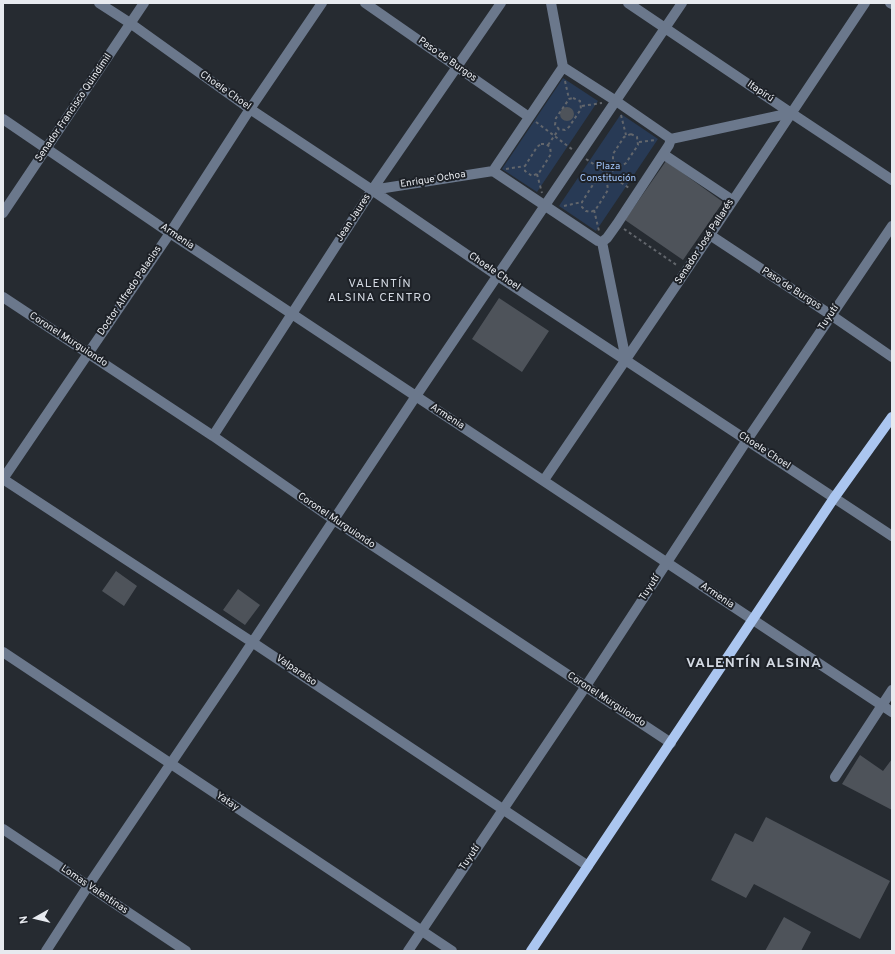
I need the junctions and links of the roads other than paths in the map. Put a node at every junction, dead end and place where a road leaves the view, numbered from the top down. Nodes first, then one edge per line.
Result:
1 (99, 3) edge
2 (144, 3) edge
3 (322, 3) edge
4 (365, 3) edge
5 (502, 3) edge
6 (551, 3) edge
7 (628, 3) edge
8 (682, 3) edge
9 (865, 3) edge
10 (130, 24) junction
11 (666, 27) junction
12 (458, 67) junction
13 (563, 67) junction
14 (616, 101) junction
15 (250, 109) junction
16 (790, 113) junction
17 (529, 117) junction
18 (3, 119) edge
19 (671, 139) junction
20 (46, 149) junction
21 (663, 154) junction
22 (493, 170) junction
23 (892, 180) edge
24 (372, 190) junction
25 (732, 200) junction
26 (548, 207) junction
27 (3, 213) edge
28 (892, 226) edge
29 (170, 233) junction
30 (710, 235) junction
31 (602, 242) junction
32 (498, 276) junction
33 (3, 297) edge
34 (292, 313) junction
35 (831, 315) junction
36 (88, 353) junction
37 (892, 357) edge
38 (626, 360) junction
39 (416, 396) junction
40 (892, 417) edge
41 (213, 436) junction
42 (747, 440) junction
43 (3, 479) edge
44 (544, 480) junction
45 (834, 498) junction
46 (334, 520) junction
47 (892, 536) edge
48 (667, 562) junction
49 (752, 620) junction
50 (252, 642) junction
51 (3, 652) edge
52 (586, 686) junction
53 (892, 690) edge
54 (882, 706) junction
55 (892, 712) edge
56 (671, 743) junction
57 (170, 764) junction
58 (835, 776) dead end
59 (503, 810) junction
60 (3, 829) edge
61 (588, 866) junction
62 (88, 886) junction
63 (422, 931) junction
64 (46, 951) edge
65 (186, 951) edge
66 (408, 951) edge
67 (452, 951) edge
68 (531, 951) edge

1 - 10 street, Choele Choel
2 - 10 street, Senador Francisco Quindimil
3 - 15 street, Doctor Alfredo Palacios
4 - 12 street, Paso de Burgos
5 - 12 street, Jean Jaures
6 - 13 street
7 - 11 street, Itapirú
8 - 11 street
9 - 16 street, Senador José Pallarés
10 - 15 street, Choele Choel
10 - 20 street, Senador Francisco Quindimil
11 - 14 street
11 - 16 street, Itapirú
12 - 17 street, Paso de Burgos
12 - 24 street, Jean Jaures
13 - 14 street
13 - 17 street
14 - 19 street
14 - 26 street
15 - 24 street, Choele Choel
15 - 29 street, Doctor Alfredo Palacios
16 - 19 street
16 - 23 street, Itapirú
16 - 25 street, Senador José Pallarés
17 - 22 street
18 - 20 street, Armenia
19 - 21 street
20 - 27 street, Senador Francisco Quindimil
20 - 29 street, Armenia
21 - 25 street
21 - 31 street
22 - 24 street, Enrique Ochoa
22 - 26 street
24 - 32 street, Choele Choel
24 - 34 street, Jean Jaures
25 - 30 street, Senador José Pallarés
26 - 31 street
26 - 32 street
28 - 35 street, Tuyutí
29 - 34 street, Armenia
29 - 36 street, Doctor Alfredo Palacios
30 - 35 street, Paso de Burgos
30 - 38 street, Senador José Pallarés
31 - 38 street
32 - 38 street, Choele Choel
32 - 39 street
33 - 36 street, Coronel Murguiondo
34 - 39 street, Armenia
34 - 41 street, Jean Jaures
35 - 37 street, Paso de Burgos
35 - 42 street, Tuyutí
36 - 41 street, Coronel Murguiondo
36 - 43 street, Doctor Alfredo Palacios
38 - 42 street, Choele Choel
38 - 44 street, Senador José Pallarés
39 - 44 street, Armenia
39 - 46 street
40 - 45 main road
41 - 46 street, Coronel Murguiondo
42 - 45 street, Choele Choel
42 - 48 street, Tuyutí
43 - 50 street, Valparaíso
44 - 48 street, Armenia
45 - 47 street, Choele Choel
45 - 49 main road
46 - 50 street
46 - 52 street, Coronel Murguiondo
48 - 49 street, Armenia
48 - 52 street, Tuyutí
49 - 54 street, Armenia
49 - 56 main road
50 - 57 street
50 - 59 street, Valparaíso
51 - 57 street, Yatay
52 - 56 street, Coronel Murguiondo
52 - 59 street, Tuyutí
53 - 54 street
54 - 55 street, Armenia
54 - 58 street
56 - 61 main road
57 - 62 street
57 - 63 street, Yatay
59 - 61 street, Valparaíso
59 - 63 street, Tuyutí
60 - 62 street, Lomas Valentinas
61 - 68 main road
62 - 64 street
62 - 65 street, Lomas Valentinas
63 - 66 street, Tuyutí
63 - 67 street, Yatay

